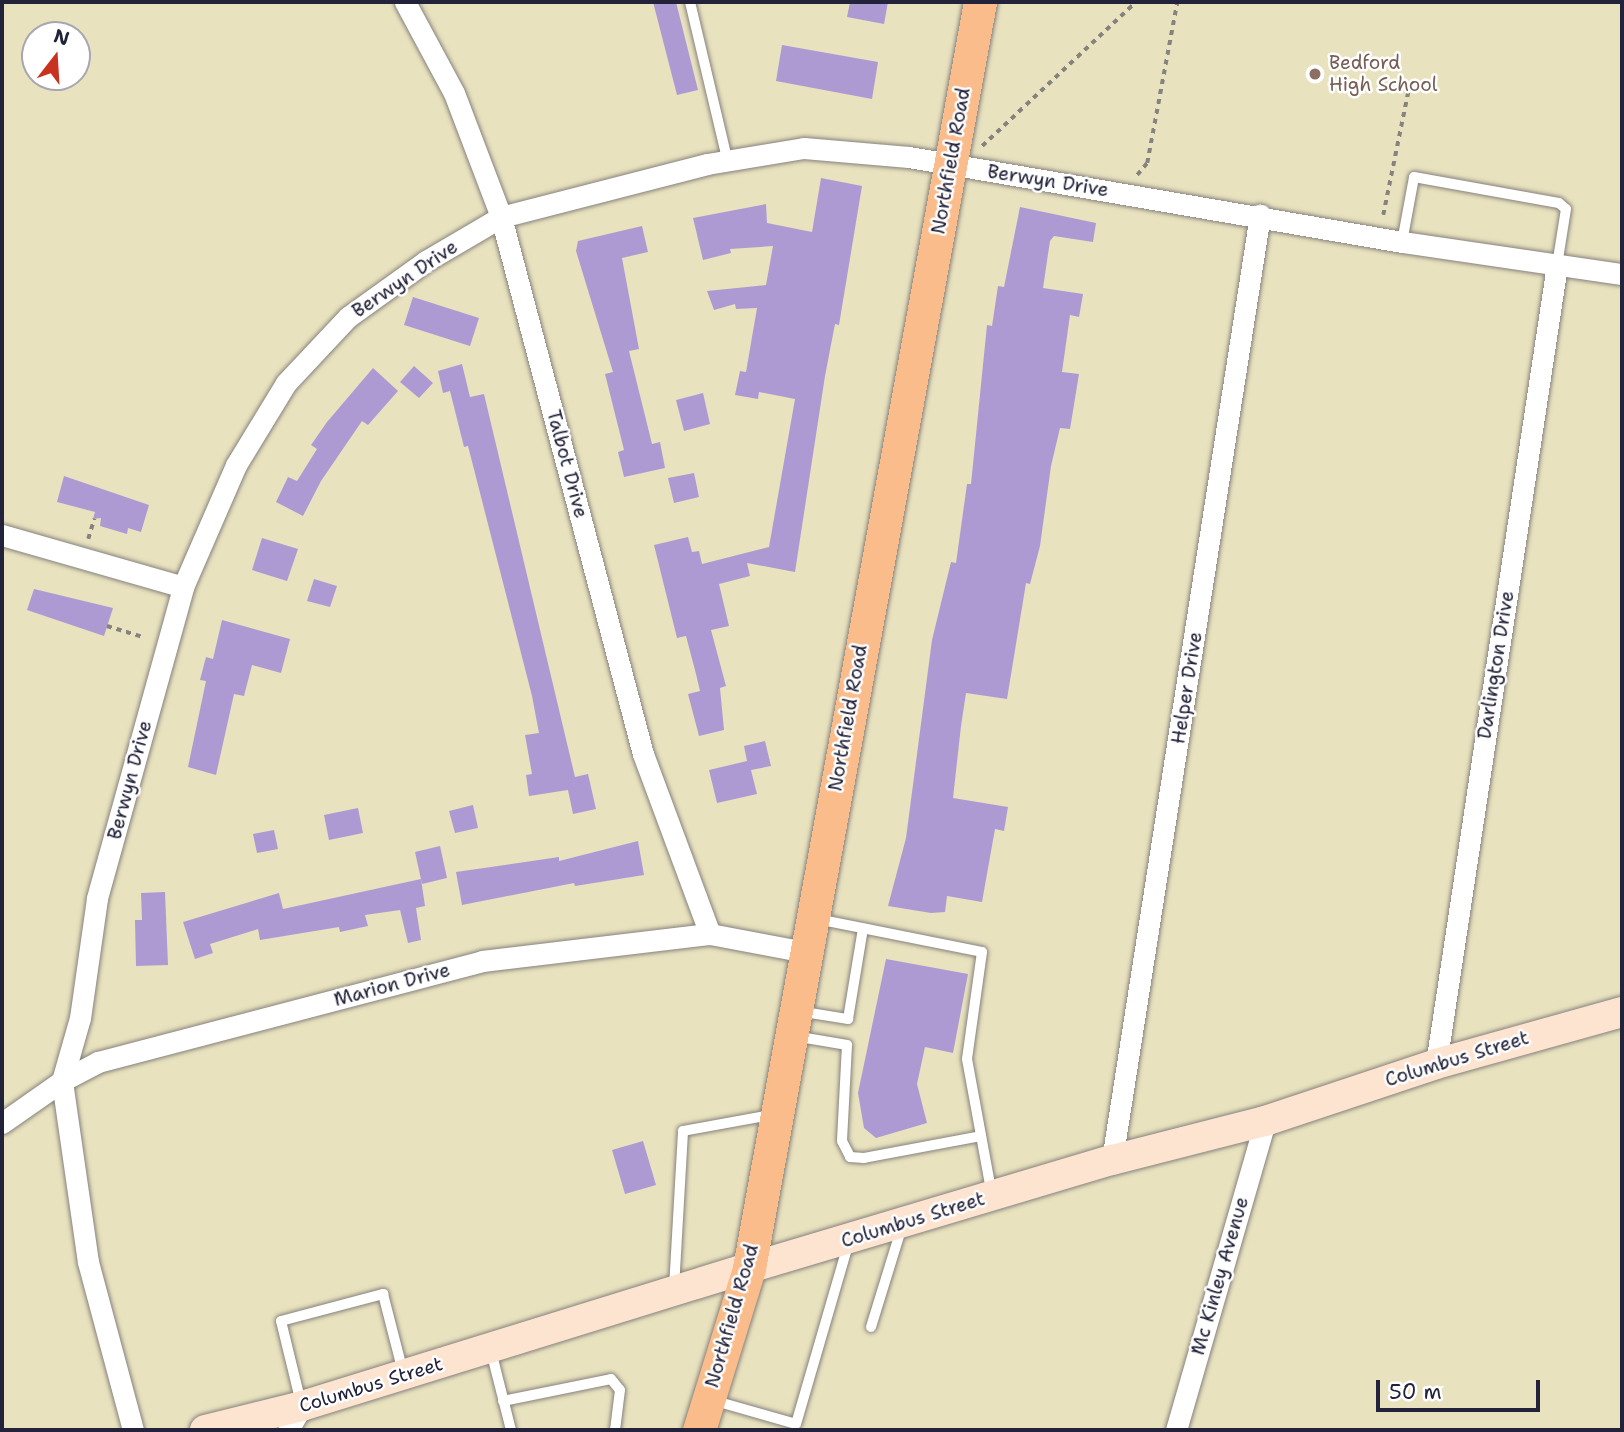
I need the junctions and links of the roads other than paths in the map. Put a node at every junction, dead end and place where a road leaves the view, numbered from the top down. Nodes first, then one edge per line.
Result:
1 (405, 2) edge
2 (691, 2) edge
3 (980, 2) edge
4 (728, 163) junction
5 (951, 164) junction
6 (1260, 215) junction
7 (501, 217) junction
8 (1402, 242) junction
9 (1557, 265) junction
10 (1622, 274) edge
11 (2, 535) edge
12 (183, 587) junction
13 (811, 917) junction
14 (863, 928) junction
15 (710, 934) junction
16 (805, 952) junction
17 (1622, 1012) edge
18 (794, 1023) junction
19 (1436, 1064) junction
20 (62, 1081) junction
21 (777, 1114) junction
22 (1265, 1121) junction
23 (2, 1123) edge
24 (981, 1136) junction
25 (1112, 1160) junction
26 (992, 1196) junction
27 (903, 1223) junction
28 (849, 1240) junction
29 (749, 1268) junction
30 (674, 1291) junction
31 (872, 1327) dead end
32 (490, 1348) junction
33 (404, 1375) junction
34 (709, 1399) junction
35 (503, 1401) junction
36 (295, 1418) edge
37 (133, 1430) edge
38 (205, 1430) edge
39 (511, 1430) edge
40 (615, 1430) edge
41 (699, 1430) edge
42 (1176, 1430) edge

1 - 7 street, Talbot Drive
2 - 4 lane
3 - 5 main road, Northfield Road
4 - 5 street, Berwyn Drive
4 - 7 street, Berwyn Drive
5 - 6 street, Berwyn Drive
5 - 13 main road, Northfield Road
6 - 8 street, Berwyn Drive
6 - 25 street, Helper Drive
7 - 12 street, Berwyn Drive
7 - 15 street, Talbot Drive
8 - 9 street, Berwyn Drive
8 - 9 lane
9 - 10 street, Berwyn Drive
9 - 19 street, Darlington Drive
11 - 12 street
12 - 20 street, Berwyn Drive
13 - 14 lane
13 - 16 main road, Northfield Road
14 - 18 lane
14 - 24 lane
15 - 16 street, Marion Drive
15 - 20 street, Marion Drive
16 - 18 main road, Northfield Road
17 - 19 street, Columbus Street
18 - 21 main road, Northfield Road
18 - 24 lane
19 - 22 street, Columbus Street
20 - 23 street, Marion Drive
20 - 37 street, Berwyn Drive
21 - 29 main road, Northfield Road
21 - 30 lane
22 - 25 street, Columbus Street
22 - 42 street, Mc Kinley Avenue
24 - 26 lane
25 - 26 street, Columbus Street
26 - 27 street, Columbus Street
27 - 28 street, Columbus Street
27 - 31 lane
28 - 29 street, Columbus Street
28 - 34 lane
29 - 30 street, Columbus Street
29 - 34 main road, Northfield Road
30 - 32 street, Columbus Street
32 - 33 street, Columbus Street
32 - 35 lane
33 - 36 street, Columbus Street
33 - 36 lane
34 - 41 main road, Northfield Road
35 - 39 lane
35 - 40 lane
36 - 38 street, Columbus Street

